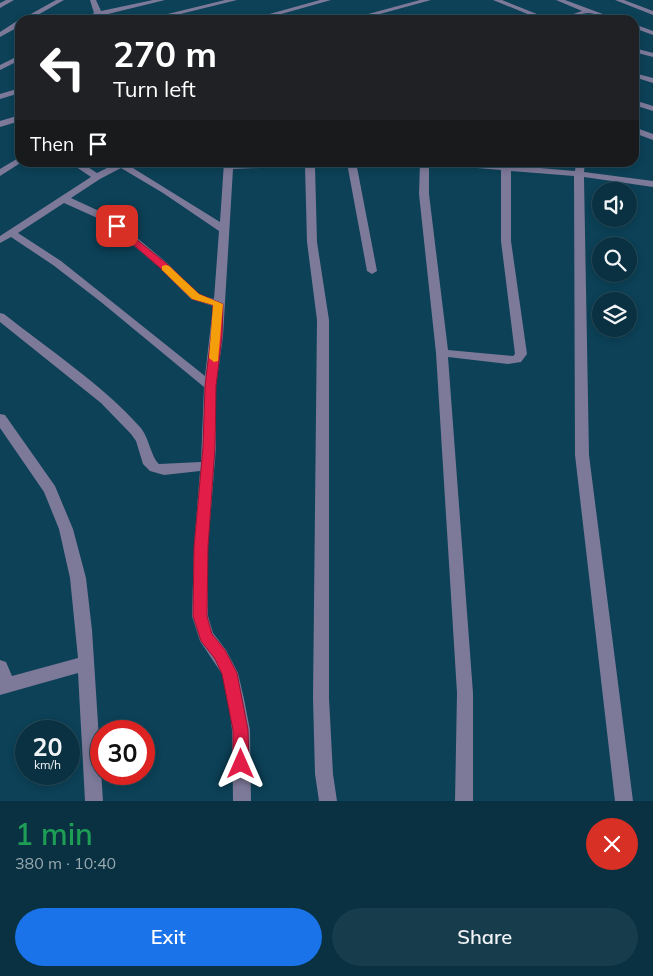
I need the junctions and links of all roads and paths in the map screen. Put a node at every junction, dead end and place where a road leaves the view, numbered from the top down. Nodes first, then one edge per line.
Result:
1 (11, 0) edge
2 (61, 0) edge
3 (93, 0) edge
4 (162, 0) edge
5 (234, 0) edge
6 (328, 0) edge
7 (428, 0) edge
8 (496, 0) edge
9 (559, 0) edge
10 (618, 0) edge
11 (0, 6) edge
12 (588, 11) junction
13 (653, 13) edge
14 (98, 14) joint
15 (33, 15) edge
16 (169, 15) edge
17 (271, 15) edge
18 (370, 15) edge
19 (535, 15) edge
20 (576, 15) edge
21 (600, 15) edge
22 (15, 26) edge
23 (639, 28) edge
24 (653, 33) edge
25 (0, 35) edge
26 (639, 51) edge
27 (653, 55) edge
28 (15, 60) edge
29 (0, 68) edge
30 (639, 77) edge
31 (653, 81) edge
32 (15, 92) edge
33 (0, 97) edge
34 (639, 104) edge
35 (653, 109) edge
36 (15, 119) edge
37 (3, 123) edge
38 (15, 128) edge
39 (639, 132) edge
40 (653, 137) edge
41 (15, 163) edge
42 (81, 167) edge
43 (119, 167) edge
44 (130, 167) edge
45 (229, 167) edge
46 (310, 167) edge
47 (353, 167) edge
48 (425, 167) edge
49 (494, 167) edge
50 (506, 168) junction
51 (580, 168) edge
52 (0, 173) edge
53 (97, 177) junction
54 (652, 184) edge
55 (653, 194) edge
56 (64, 199) junction
57 (223, 229) junction
58 (11, 233) junction
59 (0, 240) edge
60 (372, 271) dead end
61 (218, 304) junction
62 (0, 316) edge
63 (442, 352) junction
64 (210, 386) junction
65 (0, 418) edge
66 (206, 466) junction
67 (87, 663) junction
68 (0, 667) edge
69 (4, 686) edge
70 (94, 801) edge
71 (242, 801) edge
72 (328, 801) edge
73 (464, 801) edge
74 (624, 801) edge

1 - 11 street
2 - 15 street
3 - 14 street
4 - 14 street
5 - 16 street
6 - 17 street
7 - 18 street
8 - 19 street
9 - 12 street
10 - 13 street
12 - 20 street
12 - 21 street
22 - 25 street
23 - 24 street
26 - 27 street
28 - 29 street
30 - 31 street
32 - 33 street
34 - 35 street
36 - 37 street
37 - 38 street
39 - 40 street
41 - 52 street
42 - 53 street
43 - 53 street
44 - 57 street
45 - 57 street
46 - 72 street
47 - 60 street
48 - 63 street
49 - 50 street
50 - 51 street
50 - 63 street
51 - 54 street
51 - 74 street
53 - 56 street
54 - 55 street
56 - 58 street
56 - 61 street
57 - 61 street
58 - 59 street
58 - 64 street
61 - 64 street
62 - 66 street
63 - 73 street
64 - 66 street
65 - 67 street
66 - 71 street
67 - 69 street
67 - 70 street
68 - 69 street

